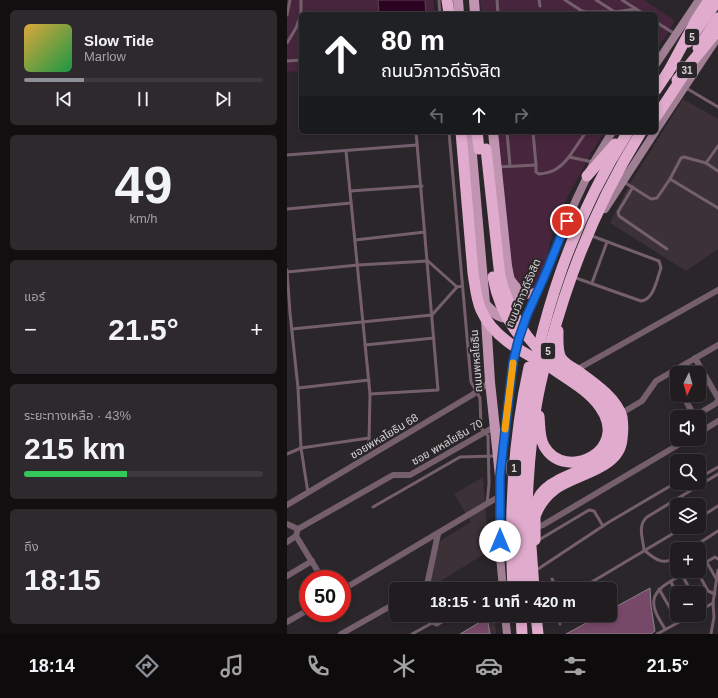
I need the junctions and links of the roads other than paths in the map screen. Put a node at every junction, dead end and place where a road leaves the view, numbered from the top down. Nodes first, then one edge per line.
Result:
1 (290, 0) edge
2 (301, 0) edge
3 (439, 0) edge
4 (447, 0) edge
5 (458, 0) edge
6 (474, 0) edge
7 (497, 0) edge
8 (539, 0) edge
9 (565, 0) edge
10 (597, 0) edge
11 (622, 0) edge
12 (699, 0) edge
13 (709, 0) edge
14 (713, 0) edge
15 (717, 0) edge
16 (540, 6) dead end
17 (635, 9) junction
18 (301, 12) edge
19 (440, 12) edge
20 (449, 12) edge
21 (459, 12) edge
22 (475, 12) edge
23 (498, 12) edge
24 (586, 12) edge
25 (616, 12) edge
26 (622, 12) edge
27 (640, 12) edge
28 (287, 15) edge
29 (718, 18) edge
30 (299, 20) edge
31 (658, 23) edge
32 (718, 23) edge
33 (718, 30) edge
34 (676, 35) junction
35 (718, 37) edge
36 (287, 43) edge
37 (299, 60) edge
38 (287, 61) edge
39 (658, 61) edge
40 (667, 74) junction
41 (658, 81) edge
42 (681, 83) junction
43 (658, 87) edge
44 (718, 107) edge
45 (658, 108) edge
46 (658, 114) edge
47 (658, 125) edge
48 (416, 134) edge
49 (449, 134) edge
50 (461, 134) edge
51 (470, 134) edge
52 (478, 134) edge
53 (485, 134) edge
54 (493, 134) edge
55 (507, 134) edge
56 (533, 134) edge
57 (585, 134) edge
58 (611, 134) edge
59 (622, 134) edge
60 (627, 134) edge
61 (640, 134) edge
62 (645, 134) edge
63 (653, 134) edge
64 (615, 144) junction
65 (417, 145) junction
66 (718, 146) edge
67 (483, 149) junction
68 (346, 151) junction
69 (287, 155) edge
70 (569, 157) junction
71 (594, 162) junction
72 (706, 163) junction
73 (536, 165) junction
74 (510, 166) junction
75 (496, 167) junction
76 (718, 170) edge
77 (587, 176) junction
78 (670, 178) junction
79 (623, 181) junction
80 (422, 186) junction
81 (633, 187) junction
82 (350, 191) junction
83 (351, 203) junction
84 (718, 208) edge
85 (287, 209) edge
86 (605, 209) junction
87 (425, 232) junction
88 (592, 236) junction
89 (355, 240) junction
90 (607, 242) junction
91 (667, 249) dead end
92 (428, 262) junction
93 (358, 265) junction
94 (287, 271) edge
95 (576, 278) junction
96 (510, 280) junction
97 (592, 283) junction
98 (462, 286) junction
99 (457, 287) junction
100 (718, 290) edge
101 (537, 292) junction
102 (485, 304) junction
103 (288, 313) edge
104 (432, 315) junction
105 (363, 322) junction
106 (292, 329) junction
107 (558, 331) junction
108 (434, 338) junction
109 (365, 344) junction
110 (718, 345) edge
111 (695, 358) junction
112 (682, 366) edge
113 (550, 367) junction
114 (576, 370) junction
115 (670, 373) edge
116 (369, 380) junction
117 (490, 382) junction
118 (298, 388) junction
119 (477, 392) junction
120 (370, 394) junction
121 (718, 400) edge
122 (687, 402) edge
123 (620, 414) junction
124 (539, 416) junction
125 (718, 421) edge
126 (494, 427) junction
127 (706, 429) edge
128 (485, 432) junction
129 (677, 446) edge
130 (301, 448) junction
131 (287, 454) edge
132 (493, 456) junction
133 (718, 467) edge
134 (706, 474) edge
135 (718, 474) edge
136 (500, 476) junction
137 (670, 486) edge
138 (308, 493) junction
139 (500, 496) junction
140 (487, 504) junction
141 (287, 506) edge
142 (718, 506) edge
143 (373, 507) dead end
144 (536, 514) junction
145 (706, 514) edge
146 (287, 524) edge
147 (603, 526) junction
148 (536, 528) junction
149 (298, 529) junction
150 (718, 531) edge
151 (438, 534) junction
152 (672, 534) edge
153 (297, 536) junction
154 (287, 542) edge
155 (535, 542) junction
156 (700, 542) edge
157 (645, 550) junction
158 (533, 558) junction
159 (718, 559) edge
160 (670, 560) edge
161 (312, 561) junction
162 (706, 561) joint
163 (317, 570) dead end
164 (718, 570) edge
165 (533, 572) junction
166 (287, 576) edge
167 (677, 578) edge
168 (701, 578) edge
169 (552, 579) dead end
170 (717, 580) junction
171 (428, 582) edge
172 (502, 582) edge
173 (513, 582) edge
174 (520, 582) edge
175 (527, 582) edge
176 (534, 582) edge
177 (554, 582) edge
178 (592, 582) edge
179 (671, 582) junction
180 (351, 585) edge
181 (673, 586) edge
182 (659, 589) junction
183 (715, 594) junction
184 (713, 603) junction
185 (389, 607) edge
186 (706, 607) edge
187 (670, 608) edge
188 (299, 615) edge
189 (287, 622) edge
190 (442, 622) edge
191 (506, 622) edge
192 (515, 622) edge
193 (521, 622) edge
194 (528, 622) edge
195 (537, 622) edge
196 (678, 622) edge
197 (665, 629) junction
198 (341, 634) edge
199 (412, 634) edge
200 (507, 634) edge
201 (516, 634) edge
202 (522, 634) edge
203 (529, 634) edge
204 (538, 634) edge
205 (657, 634) edge
206 (711, 634) edge

1 - 28 lane
2 - 18 lane
3 - 19 lane
4 - 20 highway
5 - 21 main road
6 - 22 main road
7 - 23 lane
8 - 16 lane
9 - 24 lane
10 - 25 lane
11 - 17 lane
12 - 34 main road, 31
13 - 40 highway, 5, bridge
14 - 41 highway, 31
15 - 40 highway, 5, bridge
17 - 26 lane
17 - 27 lane
29 - 42 highway, 5, bridge
30 - 36 lane
31 - 34 lane
32 - 46 highway, 31
33 - 42 highway, 5, bridge
34 - 39 main road, 31
35 - 42 main road, 31
37 - 38 lane
40 - 43 highway, 5
42 - 44 lane
42 - 45 highway, 5
42 - 47 main road, 31
48 - 65 lane
49 - 98 lane
50 - 113 highway, bridge
51 - 102 main road, ถนนพหลโยธิน / 1
52 - 67 highway
53 - 67 highway
54 - 75 main road
55 - 74 lane
56 - 73 lane
57 - 70 lane
58 - 71 main road, ถนนวิภาวดีรังสิต
59 - 64 highway, ถนนวิภาวดีรังสิต
60 - 174 highway, 5, bridge
61 - 175 highway, 5, bridge
62 - 86 highway, 31
63 - 79 main road, 31
64 - 77 highway
64 - 173 highway, ถนนวิภาวดีรังสิต / 1
65 - 68 lane
65 - 80 lane
66 - 72 lane
67 - 113 highway, bridge
67 - 144 highway, bridge
68 - 69 lane
68 - 82 lane
70 - 71 lane
70 - 73 lane
71 - 77 main road, ถนนวิภาวดีรังสิต
72 - 76 lane
72 - 78 lane
73 - 74 lane
74 - 75 lane
75 - 96 main road
77 - 101 main road, ถนนวิภาวดีรังสิต
78 - 81 lane
78 - 84 lane
79 - 81 lane
79 - 86 main road, 31
80 - 82 lane
80 - 87 lane
81 - 91 lane
82 - 83 lane
83 - 85 lane
83 - 89 lane
86 - 88 highway, 31
87 - 89 lane
87 - 92 lane
88 - 90 lane
88 - 95 highway, 31
89 - 93 lane
90 - 97 lane
90 - 97 lane
92 - 93 lane
92 - 99 lane
92 - 104 lane
93 - 94 lane
93 - 105 lane
94 - 103 lane
95 - 97 lane
95 - 107 highway, 31
96 - 101 main road
96 - 102 main road
98 - 99 lane
98 - 119 lane
99 - 104 lane
100 - 114 street
101 - 136 main road, ถนนวิภาวดีรังสิต
102 - 117 main road, ถนนพหลโยธิน / 1
103 - 106 lane
104 - 105 lane
104 - 108 lane
105 - 106 lane
105 - 109 lane
106 - 118 lane
107 - 114 highway
107 - 124 highway, 31
108 - 109 lane
108 - 120 lane
109 - 116 lane
110 - 111 street
111 - 112 street
111 - 121 street
113 - 124 highway
114 - 123 highway
115 - 123 street
116 - 118 lane
116 - 120 lane
117 - 119 street, ซอยพหลโยธิน 68
117 - 126 main road, ถนนพหลโยธิน / 1
118 - 130 lane
119 - 128 lane
119 - 138 street, ซอยพหลโยธิน 68
120 - 130 lane
121 - 122 street
123 - 144 highway
124 - 158 highway, 1
125 - 127 street
126 - 128 street, ซอย พหลโยธิน 70
126 - 132 main road, ถนนพหลโยธิน / 1
128 - 132 lane
128 - 149 street, ซอย พหลโยธิน 70
129 - 148 street
130 - 131 lane
130 - 138 lane
132 - 136 main road, ถนนพหลโยธิน / 1
132 - 140 lane
132 - 143 lane
133 - 134 lane
135 - 157 lane
136 - 139 main road, ถนนพหลโยธิน / 1
137 - 147 lane
138 - 141 street, ซอยพหลโยธิน 68
139 - 140 street
139 - 172 main road, ถนนพหลโยธิน / 1
140 - 151 street
142 - 145 lane
144 - 148 highway, 1
146 - 149 street
147 - 155 lane
147 - 165 lane
148 - 155 highway, 1
149 - 153 street
150 - 156 lane
151 - 171 street
151 - 180 street
152 - 157 lane
153 - 154 street
153 - 161 street
155 - 158 highway, 1
157 - 160 lane
157 - 178 lane
158 - 165 highway, 1
159 - 162 lane
161 - 163 street
161 - 166 street
162 - 170 lane
164 - 170 lane
165 - 176 highway, 1
167 - 179 lane
168 - 183 lane
169 - 177 lane
170 - 183 lane
179 - 181 lane
179 - 182 lane
182 - 187 lane
182 - 197 lane
183 - 184 lane
184 - 186 lane
184 - 206 lane
185 - 198 street
188 - 189 street
190 - 199 lane
191 - 200 main road
192 - 201 highway
193 - 202 highway
194 - 203 highway
195 - 204 highway
196 - 197 lane
197 - 205 lane

